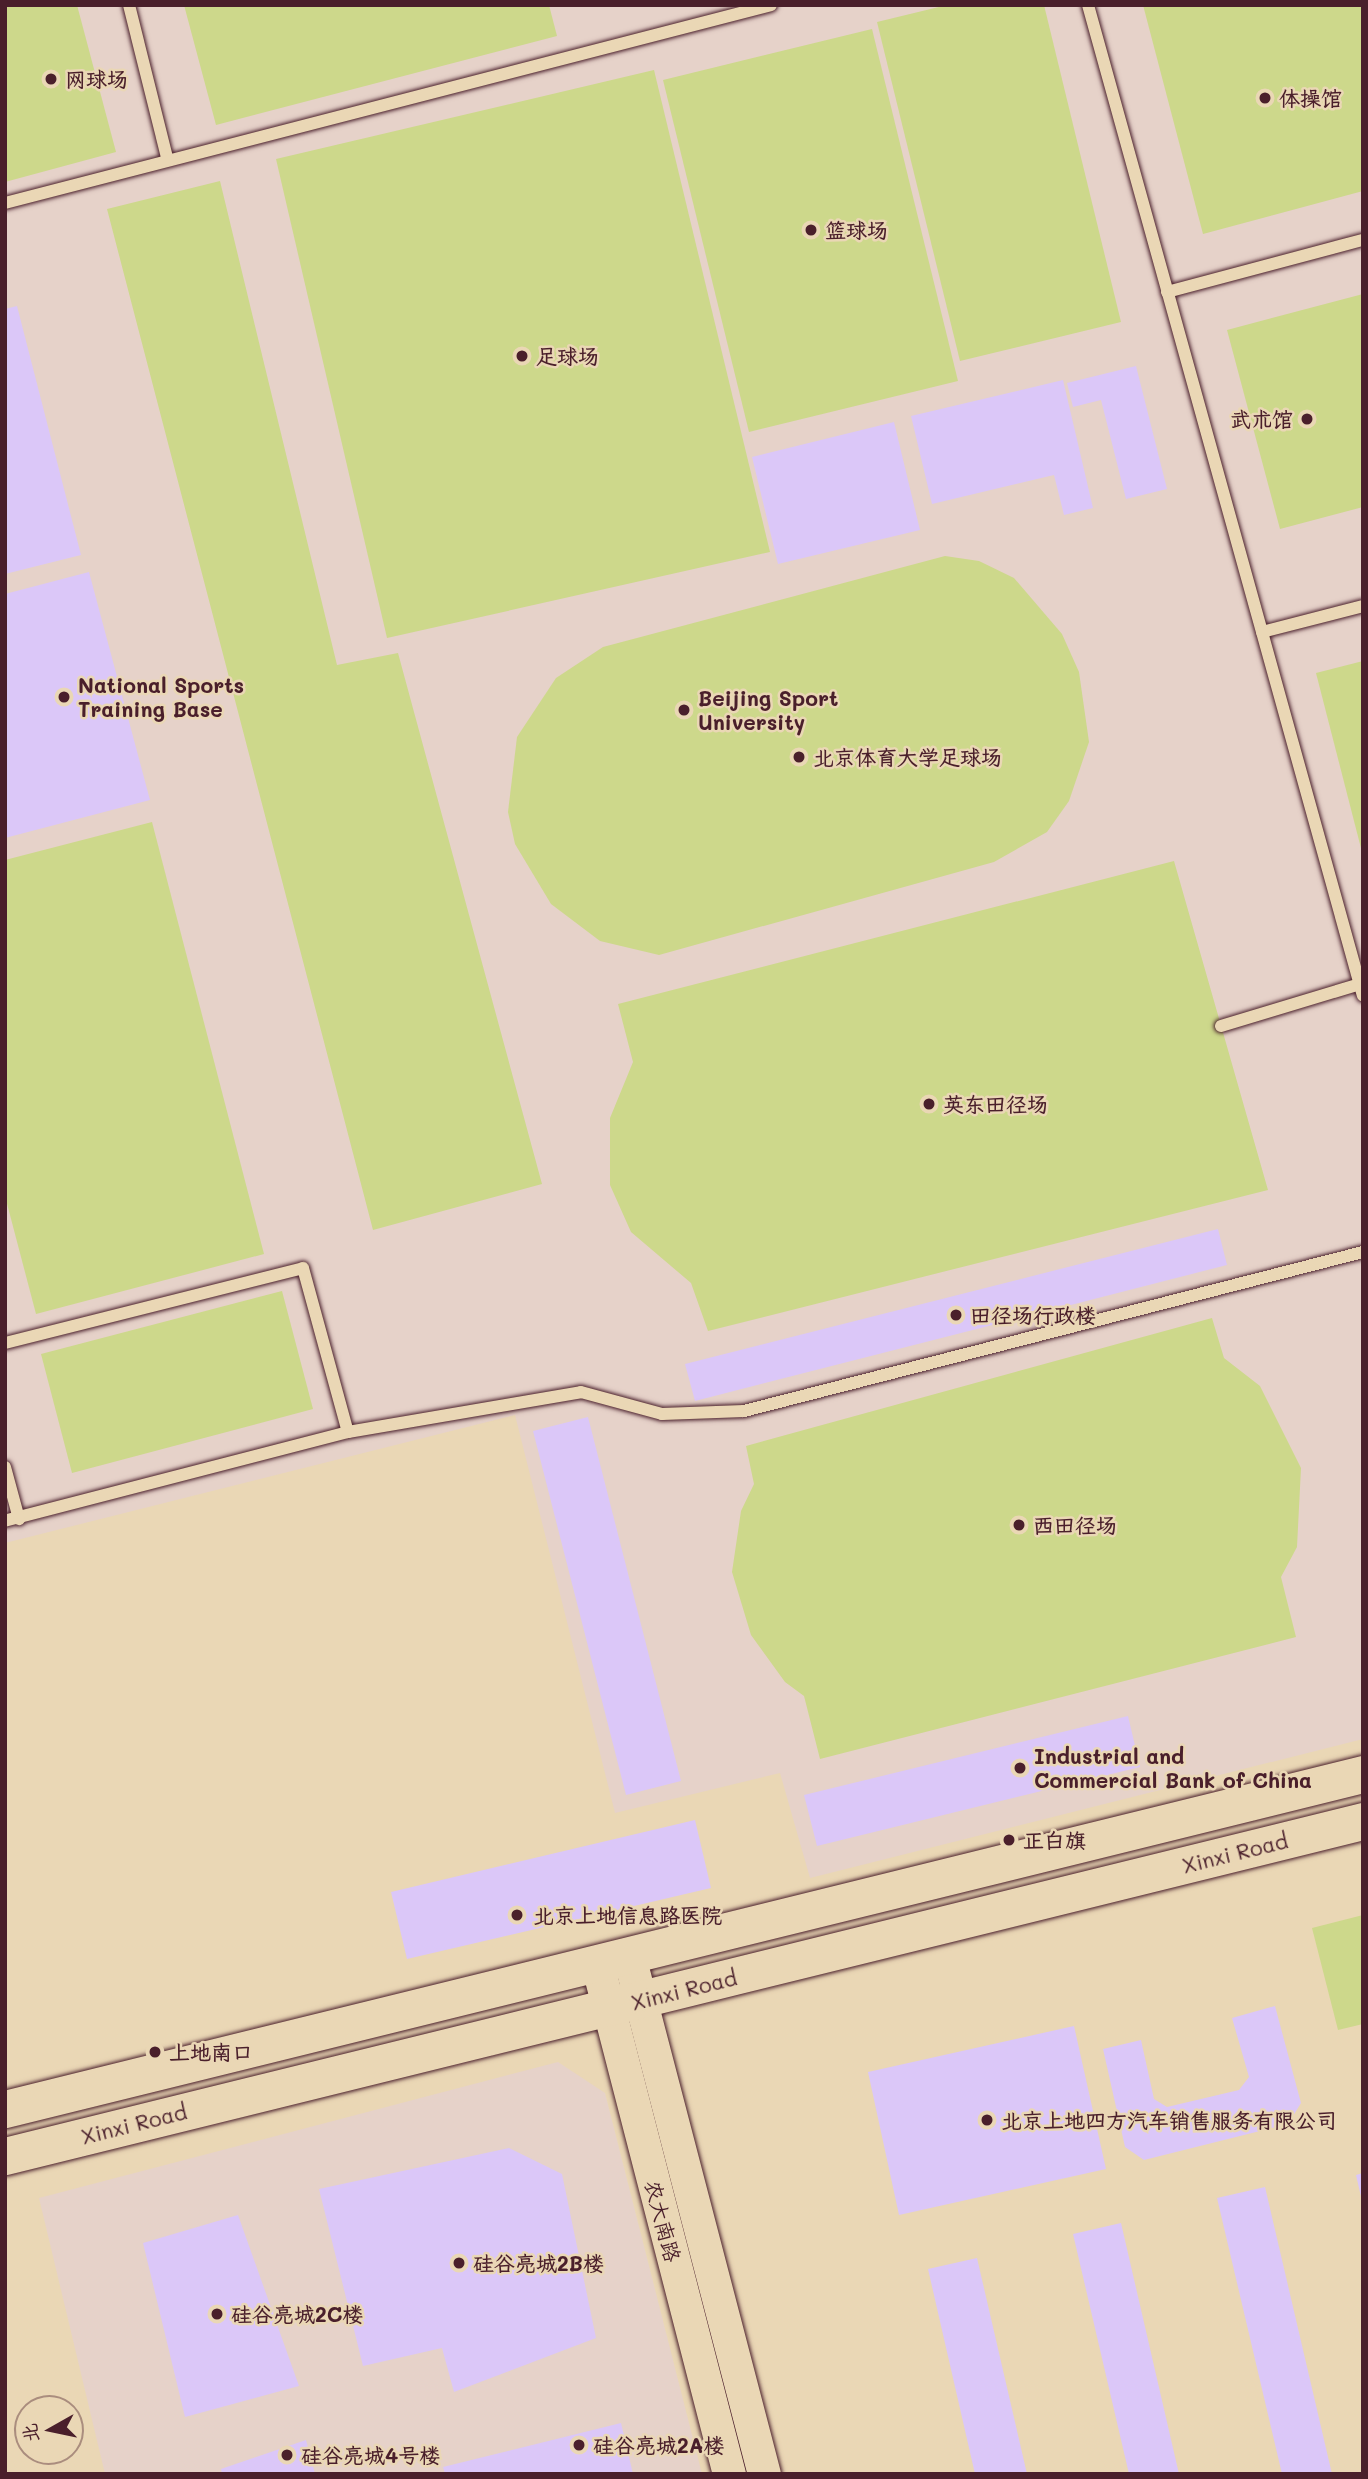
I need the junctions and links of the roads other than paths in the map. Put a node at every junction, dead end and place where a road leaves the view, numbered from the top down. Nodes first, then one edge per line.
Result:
1 (130, 5) edge
2 (771, 5) edge
3 (1088, 5) edge
4 (167, 157) junction
5 (5, 204) edge
6 (1363, 240) edge
7 (1167, 292) junction
8 (1363, 606) edge
9 (1262, 632) junction
10 (1362, 987) edge
11 (1221, 1026) dead end
12 (1363, 1252) edge
13 (5, 1343) edge
14 (348, 1432) junction
15 (5, 1467) edge
16 (12, 1520) edge
17 (1363, 1774) edge
18 (1363, 1821) edge
19 (614, 1964) junction
20 (624, 2005) junction
21 (5, 2109) edge
22 (5, 2155) edge
23 (729, 2474) edge
24 (764, 2474) edge

1 - 4 lane
2 - 4 lane
3 - 7 lane
4 - 5 lane
6 - 7 lane
7 - 9 lane
8 - 9 lane
9 - 10 lane
10 - 11 lane
12 - 14 lane
13 - 14 lane
14 - 16 lane
15 - 16 lane
17 - 19 main road, Xinxi Road
18 - 20 main road, Xinxi Road
19 - 20 main road
19 - 21 main road, Xinxi Road
20 - 22 main road, Xinxi Road
20 - 23 main road, 农大南路
20 - 24 main road, 农大南路

